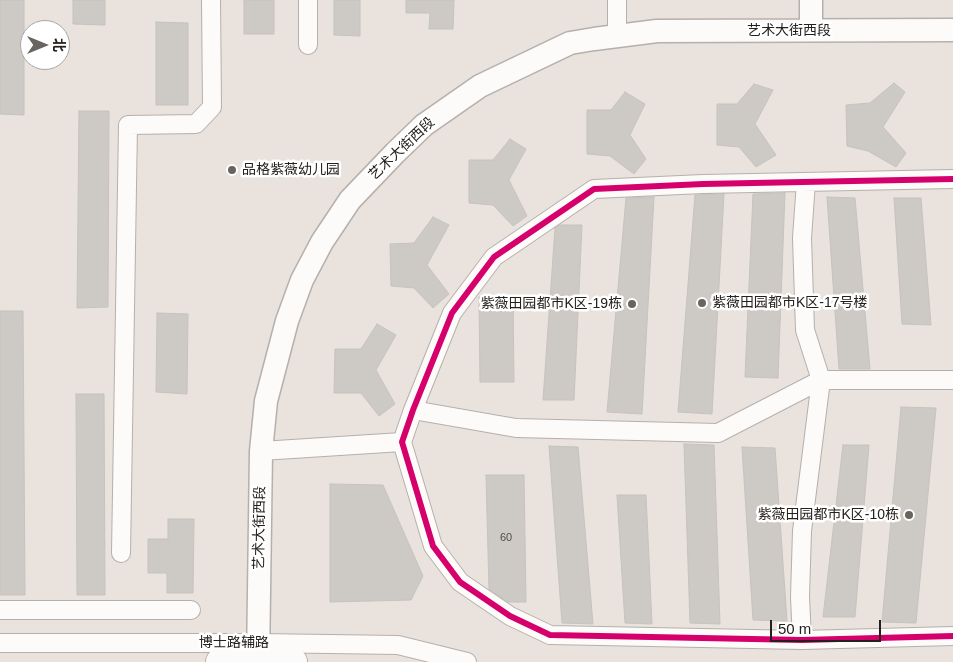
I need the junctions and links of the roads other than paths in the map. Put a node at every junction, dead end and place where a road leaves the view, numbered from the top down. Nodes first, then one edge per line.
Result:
1 (211, 0) edge
2 (308, 0) edge
3 (617, 0) edge
4 (811, 0) edge
5 (811, 30) junction
6 (953, 30) edge
7 (617, 36) junction
8 (308, 45) dead end
9 (953, 179) edge
10 (806, 182) junction
11 (821, 380) junction
12 (953, 380) edge
13 (413, 410) junction
14 (402, 442) junction
15 (261, 451) junction
16 (121, 553) dead end
17 (0, 610) edge
18 (191, 610) dead end
19 (953, 636) edge
20 (802, 640) junction
21 (0, 643) edge
22 (258, 656) edge
23 (220, 662) edge
24 (293, 662) edge
25 (467, 662) edge

1 - 16 street
2 - 8 street
3 - 7 street
4 - 5 street
5 - 6 street, 艺术大街西段
5 - 7 street, 艺术大街西段
7 - 15 street, 艺术大街西段
9 - 10 street
10 - 11 street
10 - 13 street
11 - 12 street
11 - 13 street
11 - 20 street
13 - 14 street
14 - 15 street
14 - 20 street
15 - 22 street, 艺术大街西段
17 - 18 street
19 - 20 street
21 - 22 street, 博士路辅路
22 - 23 main road
22 - 24 main road
22 - 25 street, 博士路辅路

